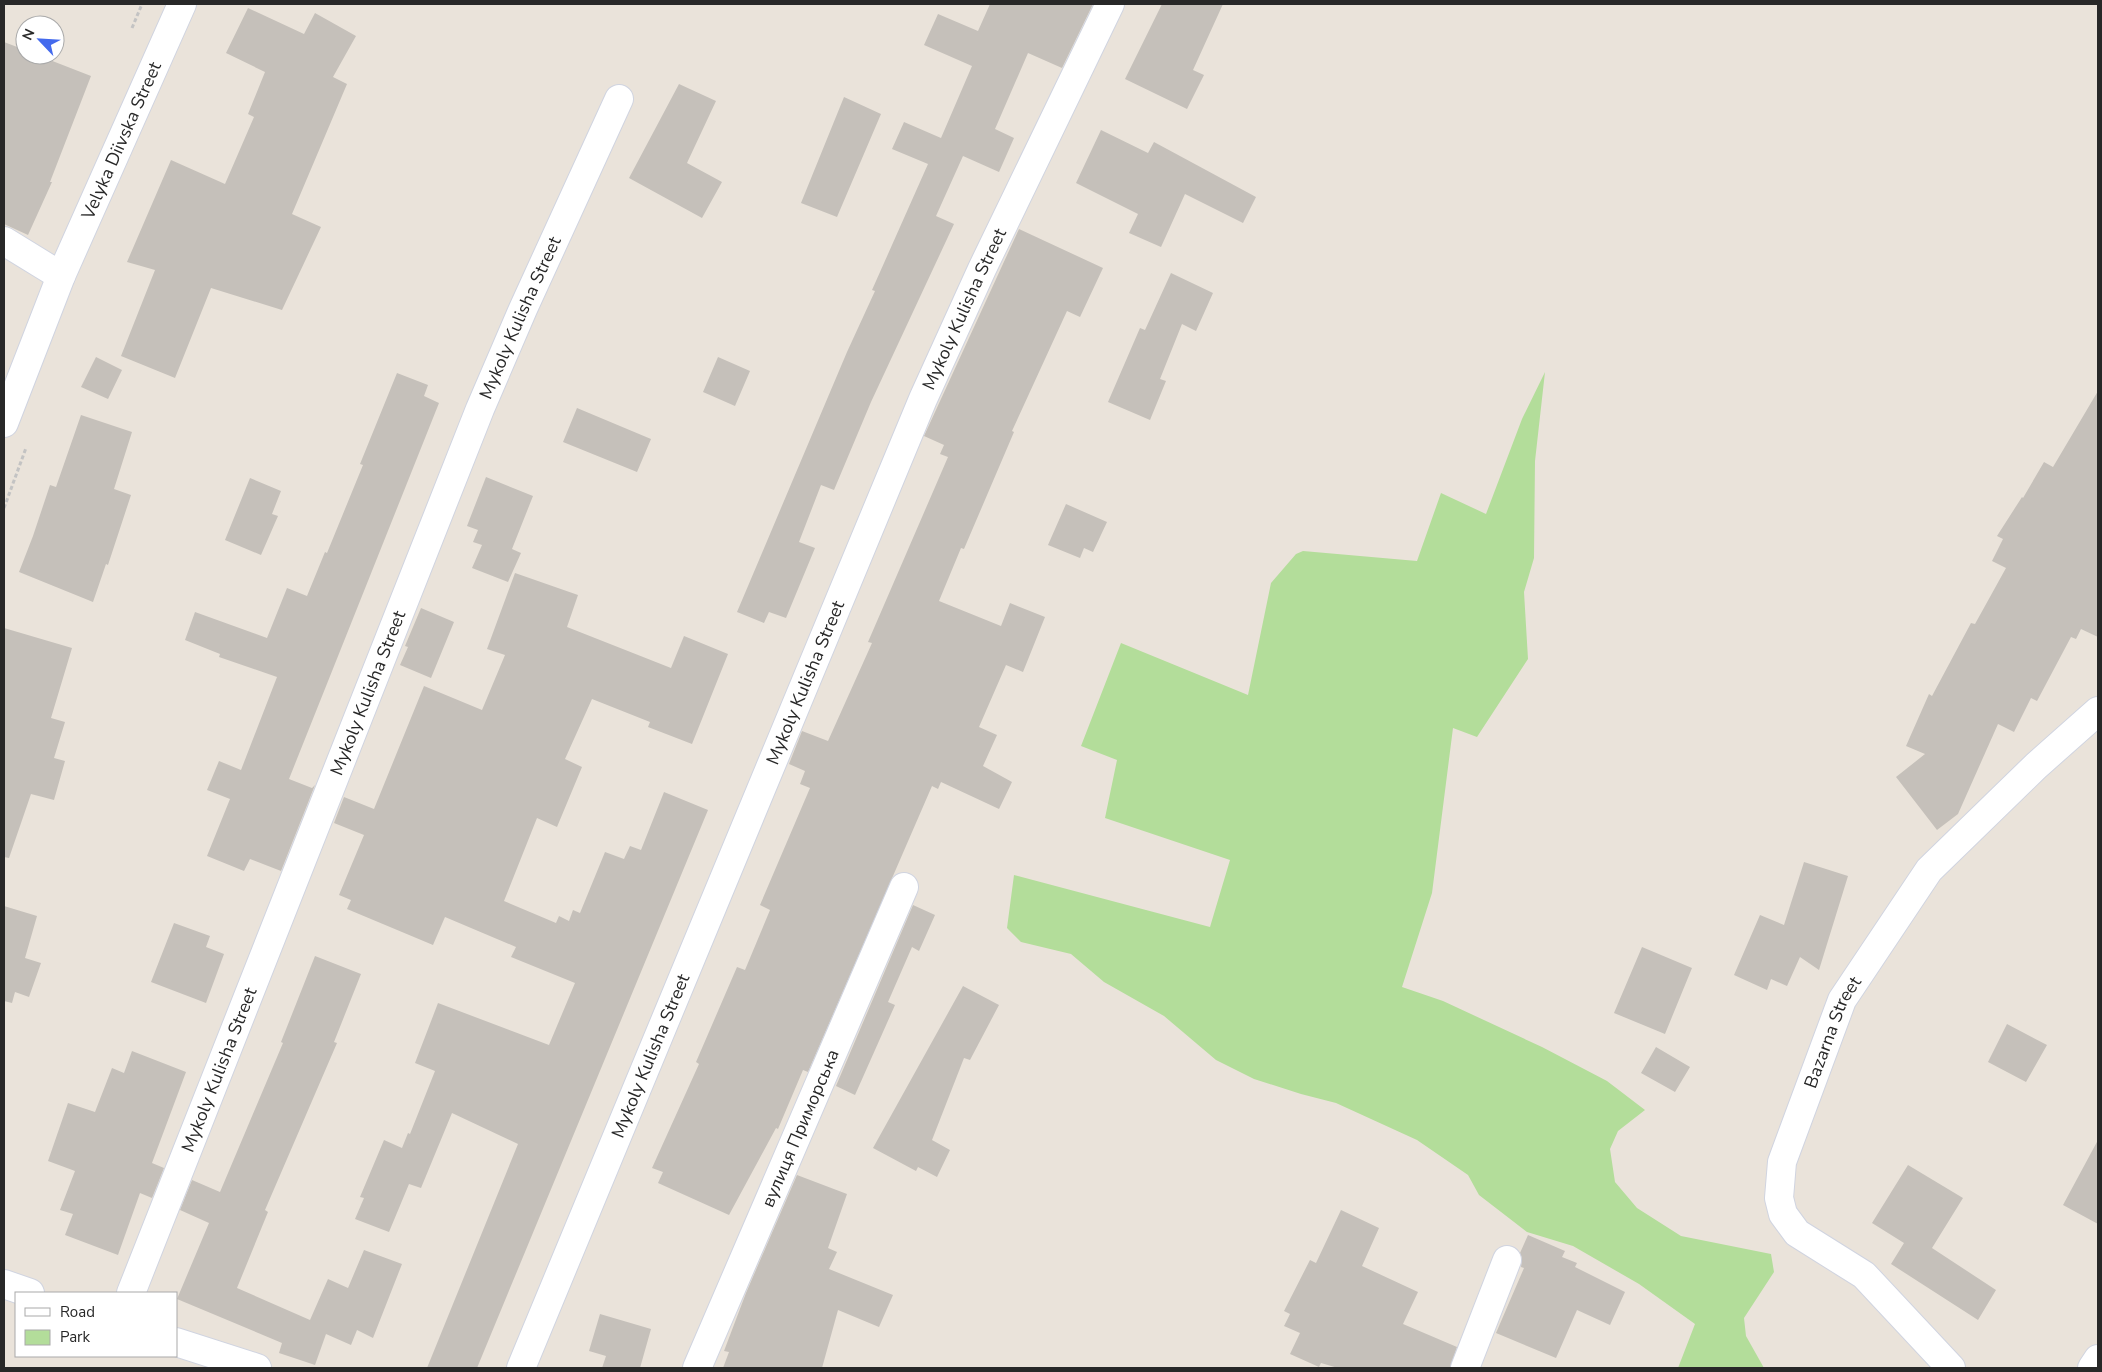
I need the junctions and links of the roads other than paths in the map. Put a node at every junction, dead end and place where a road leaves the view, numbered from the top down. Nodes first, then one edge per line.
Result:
1 (182, 4) edge
2 (1110, 4) edge
3 (620, 99) dead end
4 (4, 241) edge
5 (61, 276) junction
6 (4, 423) edge
7 (2098, 711) edge
8 (904, 888) dead end
9 (1507, 1260) dead end
10 (4, 1284) edge
11 (27, 1292) edge
12 (131, 1292) edge
13 (178, 1343) edge
14 (2098, 1360) edge
15 (256, 1368) edge
16 (521, 1368) edge
17 (697, 1368) edge
18 (1465, 1368) edge
19 (1951, 1368) edge
20 (2092, 1368) edge

1 - 5 street, Velyka Diivska Street
2 - 16 street, Mykoly Kulisha Street
3 - 12 street, Mykoly Kulisha Street
4 - 5 street
5 - 6 street, Velyka Diivska Street
7 - 19 street, Bazarna Street
8 - 17 street, вулиця Приморська
9 - 18 street
10 - 11 street
13 - 15 street
14 - 20 street

